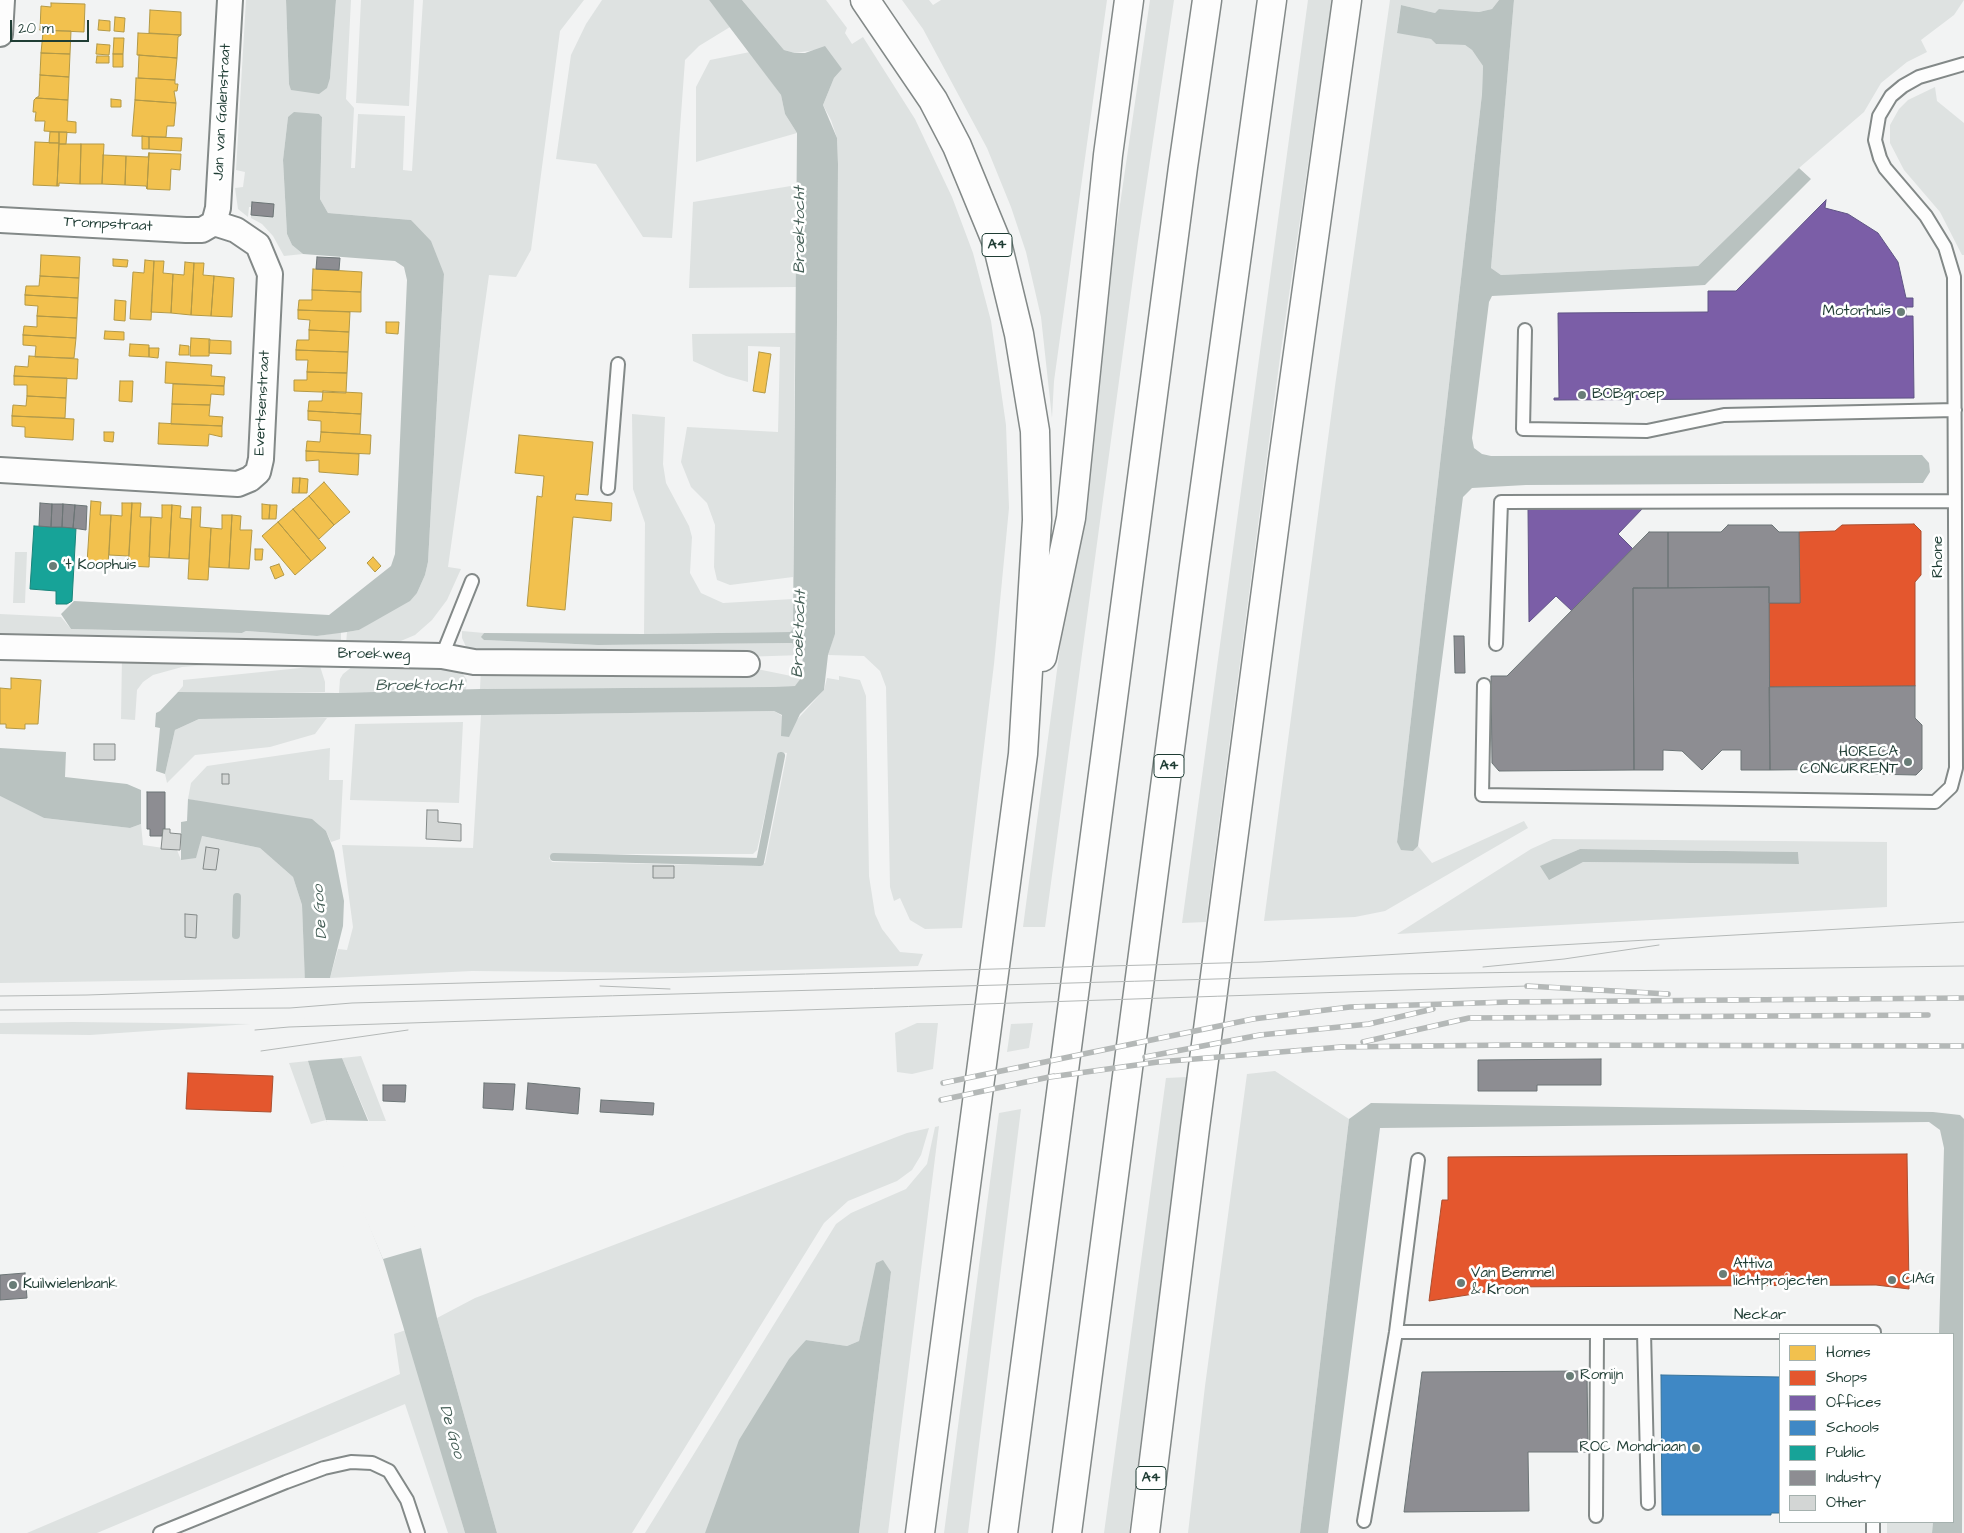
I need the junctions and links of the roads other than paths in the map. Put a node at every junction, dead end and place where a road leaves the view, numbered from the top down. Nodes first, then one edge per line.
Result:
1 (2, 0) edge
2 (230, 0) edge
3 (865, 0) edge
4 (1129, 0) edge
5 (1208, 0) edge
6 (1272, 0) edge
7 (1347, 0) edge
8 (0, 34) edge
9 (1964, 64) edge
10 (0, 220) edge
11 (214, 223) junction
12 (1524, 330) dead end
13 (618, 364) dead end
14 (1955, 410) junction
15 (0, 470) edge
16 (608, 488) dead end
17 (1955, 501) junction
18 (472, 581) dead end
19 (1496, 644) dead end
20 (0, 647) edge
21 (442, 656) junction
22 (747, 664) dead end
23 (1484, 685) dead end
24 (1023, 754) junction
25 (1418, 1160) dead end
26 (1396, 1332) junction
27 (1597, 1332) junction
28 (1644, 1332) junction
29 (1874, 1333) edge
30 (1648, 1503) dead end
31 (1596, 1516) dead end
32 (1364, 1522) dead end
33 (160, 1533) edge
34 (418, 1533) edge
35 (920, 1533) edge
36 (1003, 1533) edge
37 (1067, 1533) edge
38 (1145, 1533) edge

1 - 8 street
2 - 11 street, Jan van Galenstraat
3 - 24 highway, A4
4 - 24 highway, A4
5 - 36 highway
6 - 37 highway, A4
7 - 38 highway, A4
9 - 14 lane, Rhone
10 - 11 street, Trompstraat
11 - 15 street, Evertsenstraat
12 - 14 lane
13 - 16 lane
14 - 17 lane, Rhone
17 - 19 lane
17 - 23 lane, Rhone
18 - 21 lane
20 - 21 street, Broekweg
21 - 22 street, Broekweg
24 - 35 highway, A4
25 - 26 lane
26 - 27 lane, Neckar
26 - 32 lane
27 - 28 lane, Neckar
27 - 31 lane
28 - 29 lane, Neckar
28 - 30 lane
33 - 34 lane

